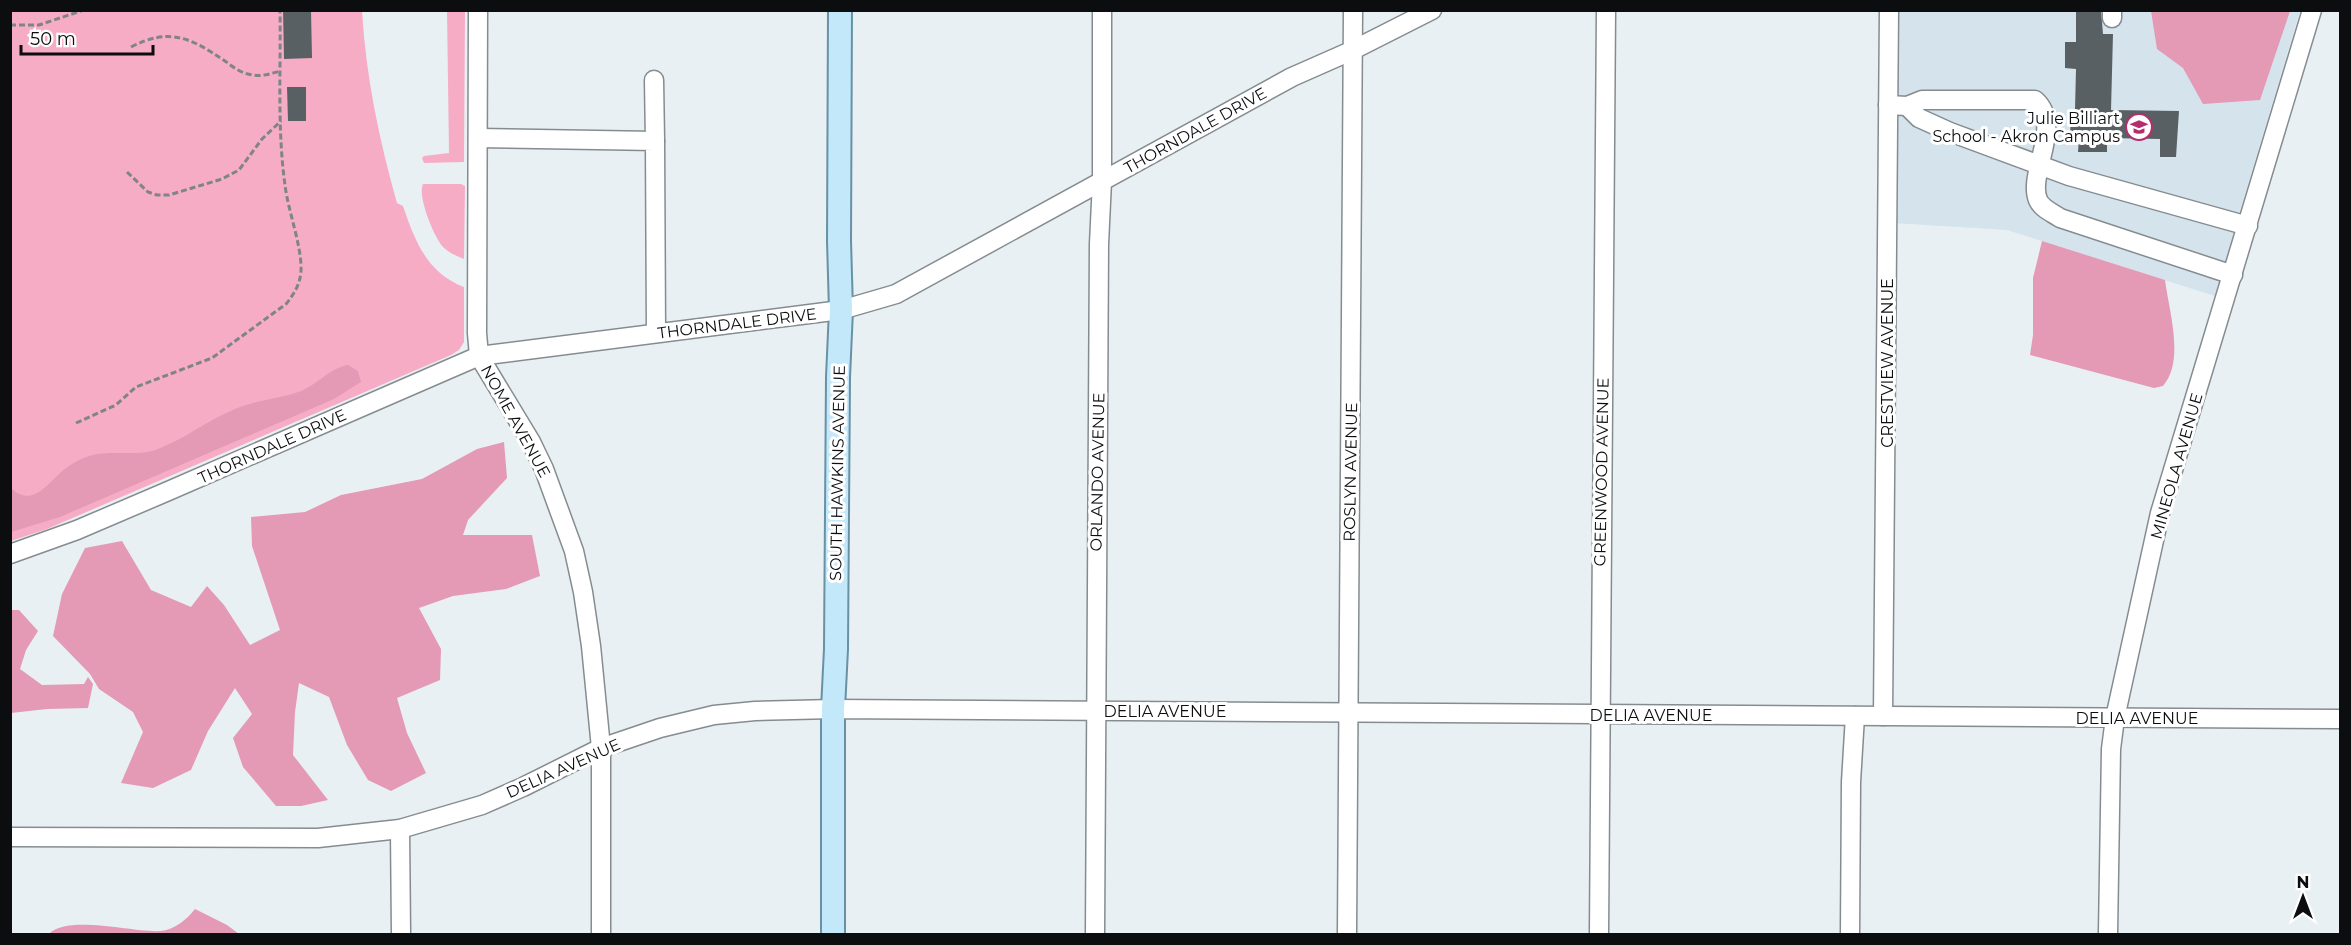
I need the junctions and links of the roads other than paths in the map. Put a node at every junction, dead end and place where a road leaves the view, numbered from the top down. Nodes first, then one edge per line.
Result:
1 (478, 10) edge
2 (840, 10) edge
3 (1102, 10) edge
4 (1353, 10) edge
5 (1432, 10) edge
6 (1606, 10) edge
7 (1889, 10) edge
8 (2312, 10) edge
9 (1351, 51) junction
10 (654, 80) dead end
11 (1888, 105) junction
12 (1907, 106) junction
13 (478, 138) junction
14 (655, 141) junction
15 (2041, 164) junction
16 (1102, 181) junction
17 (2248, 226) junction
18 (2233, 275) junction
19 (841, 310) junction
20 (656, 333) junction
21 (479, 356) junction
22 (10, 554) edge
23 (833, 709) junction
24 (1096, 711) junction
25 (1348, 713) junction
26 (1601, 714) junction
27 (1854, 716) junction
28 (1883, 716) junction
29 (2115, 718) junction
30 (2340, 719) edge
31 (601, 748) junction
32 (399, 828) junction
33 (10, 837) edge
34 (401, 934) edge
35 (601, 934) edge
36 (832, 934) edge
37 (1095, 934) edge
38 (1347, 934) edge
39 (1599, 934) edge
40 (1850, 934) edge
41 (2108, 934) edge

1 - 13 street, NOME AVENUE
2 - 19 main road, SOUTH HAWKINS AVENUE
3 - 16 street, ORLANDO AVENUE
4 - 9 street, ROSLYN AVENUE
5 - 9 street, THORNDALE DRIVE
6 - 26 street, GREENWOOD AVENUE
7 - 11 street, CRESTVIEW AVENUE
8 - 17 street, MINEOLA AVENUE
9 - 16 street, THORNDALE DRIVE
9 - 25 street, ROSLYN AVENUE
10 - 14 street
11 - 12 street
11 - 28 street, CRESTVIEW AVENUE
12 - 15 street
12 - 15 street
13 - 14 street
13 - 21 street, NOME AVENUE
14 - 20 street
15 - 17 street
15 - 18 street
16 - 19 street, THORNDALE DRIVE
16 - 24 street, ORLANDO AVENUE
17 - 18 street, MINEOLA AVENUE
18 - 29 street, MINEOLA AVENUE
19 - 20 street, THORNDALE DRIVE
19 - 23 main road, SOUTH HAWKINS AVENUE
20 - 21 street, THORNDALE DRIVE
21 - 22 street, THORNDALE DRIVE
21 - 31 street, NOME AVENUE
23 - 24 street, DELIA AVENUE
23 - 31 street, DELIA AVENUE
23 - 36 main road, SOUTH HAWKINS AVENUE
24 - 25 street, DELIA AVENUE
24 - 37 street, ORLANDO AVENUE
25 - 26 street, DELIA AVENUE
25 - 38 street, ROSLYN AVENUE
26 - 27 street, DELIA AVENUE
26 - 39 street, GREENWOOD AVENUE
27 - 28 street, DELIA AVENUE
27 - 40 street
28 - 29 street, DELIA AVENUE
29 - 30 street, DELIA AVENUE
29 - 41 street, MINEOLA AVENUE
31 - 32 street, DELIA AVENUE
31 - 35 street, NOME AVENUE
32 - 33 street, DELIA AVENUE
32 - 34 street

